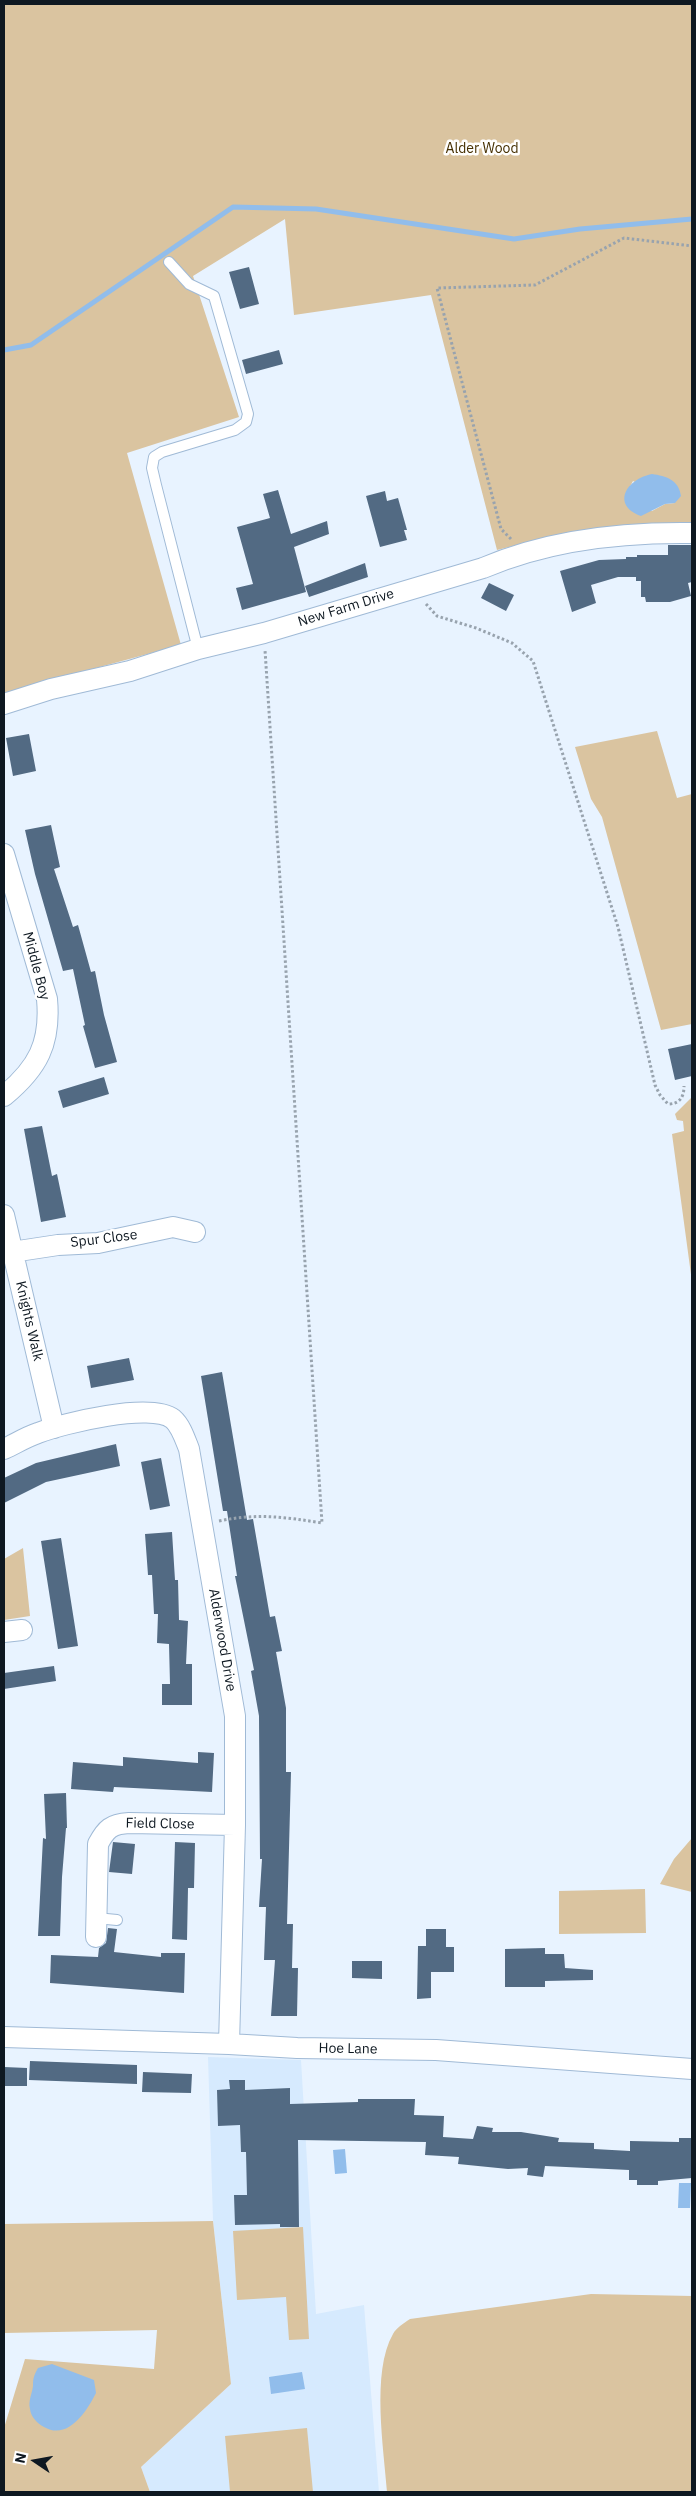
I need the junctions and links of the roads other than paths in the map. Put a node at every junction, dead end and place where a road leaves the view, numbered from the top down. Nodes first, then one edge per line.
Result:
1 (169, 262) dead end
2 (692, 533) edge
3 (198, 649) junction
4 (4, 704) edge
5 (4, 854) edge
6 (4, 1096) edge
7 (4, 1216) edge
8 (195, 1232) dead end
9 (12, 1252) junction
10 (54, 1428) junction
11 (4, 1449) edge
12 (235, 1825) junction
13 (116, 1920) dead end
14 (96, 1927) joint
15 (4, 2037) edge
16 (228, 2044) junction
17 (692, 2069) edge

1 - 3 lane
2 - 3 street, New Farm Drive
3 - 4 street, New Farm Drive
5 - 6 street, Middle Boy
7 - 9 street, Knights Walk
8 - 9 street, Spur Close
9 - 10 street, Knights Walk
10 - 11 street, Alderwood Drive
10 - 12 street, Alderwood Drive
12 - 14 street, Field Close
12 - 16 street, Alderwood Drive
13 - 14 lane
15 - 16 street, Hoe Lane
16 - 17 street, Hoe Lane

